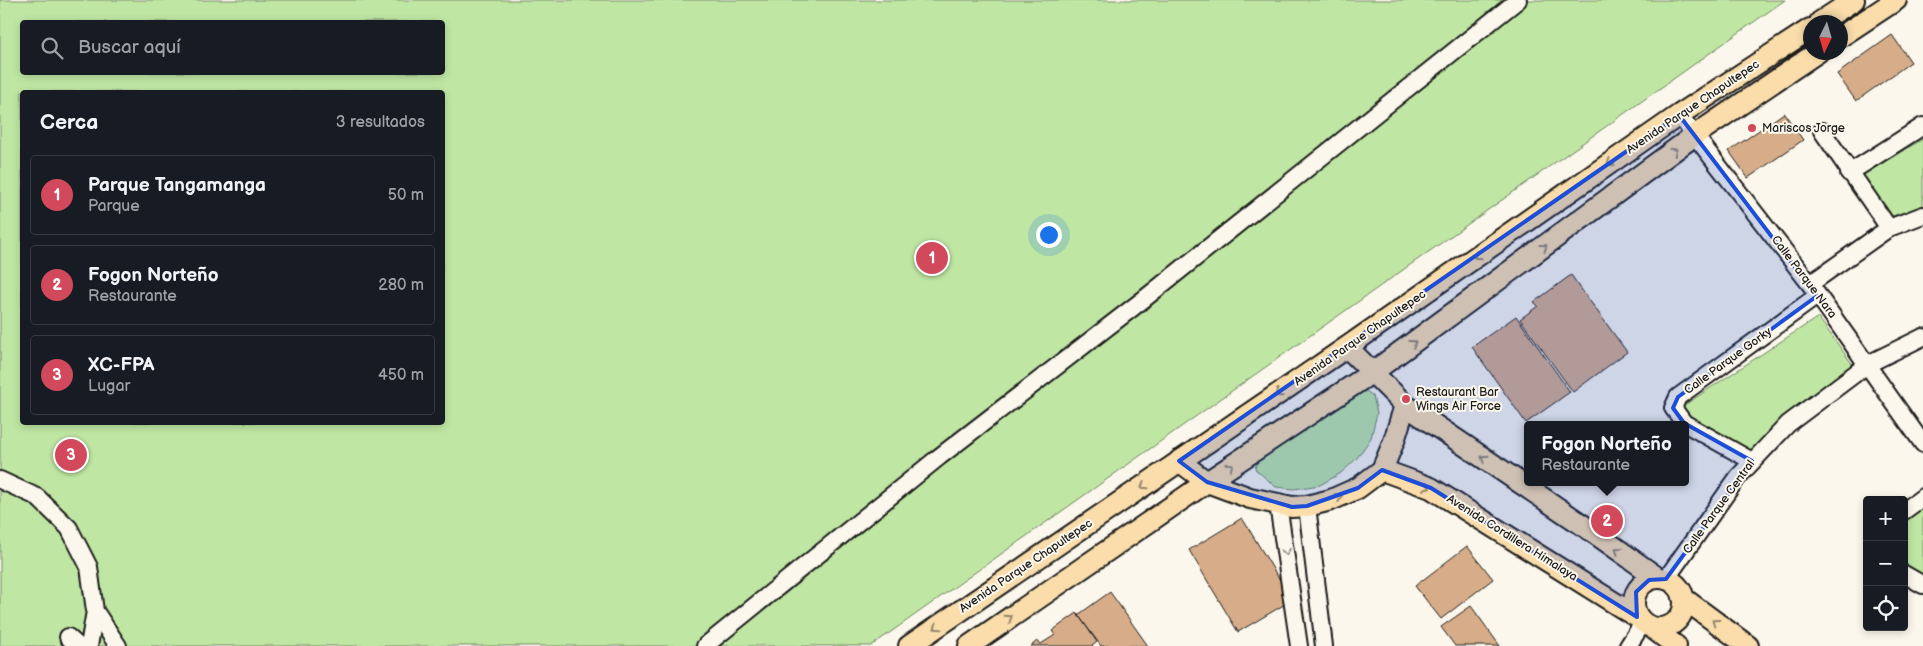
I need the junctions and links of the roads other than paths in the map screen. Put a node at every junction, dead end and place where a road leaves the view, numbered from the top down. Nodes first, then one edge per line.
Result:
1 (1518, 0) edge
2 (1854, 0) edge
3 (1896, 0) edge
4 (1831, 15) edge
5 (1848, 32) edge
6 (1803, 34) edge
7 (1806, 60) edge
8 (1679, 114) junction
9 (1923, 126) edge
10 (1822, 131) dead end
11 (1695, 135) junction
12 (1849, 173) junction
13 (1923, 215) edge
14 (1889, 228) junction
15 (1813, 290) junction
16 (1923, 337) edge
17 (1347, 347) junction
18 (1868, 364) junction
19 (1373, 372) junction
20 (1406, 405) junction
21 (1683, 421) edge
22 (1689, 426) edge
23 (1923, 444) edge
24 (1180, 461) junction
25 (1752, 461) junction
26 (1382, 470) junction
27 (0, 480) edge
28 (1207, 482) junction
29 (1524, 485) edge
30 (1525, 486) edge
31 (1923, 498) edge
32 (1278, 504) junction
33 (1307, 506) junction
34 (1908, 508) edge
35 (1908, 576) edge
36 (1662, 579) junction
37 (1923, 585) edge
38 (1683, 598) junction
39 (95, 610) junction
40 (1644, 622) junction
41 (89, 646) edge
42 (118, 646) edge
43 (705, 646) edge
44 (909, 646) edge
45 (970, 646) edge
46 (1300, 646) edge
47 (1324, 646) edge
48 (1628, 646) edge
49 (1676, 646) edge
50 (1748, 646) edge

1 - 43 street
2 - 4 main road
3 - 5 main road
6 - 8 main road, Avenida Parque Chapultepec
7 - 11 main road, Avenida Parque Chapultepec
8 - 11 street, Calle Parque Nara
8 -> 17 main road, Avenida Parque Chapultepec
9 - 12 street
10 - 12 street
11 - 15 street, Calle Parque Nara
19 -> 11 main road, Avenida Parque Chapultepec
12 - 14 street
13 - 14 street
14 - 15 street
15 - 18 street, Calle Parque Nara
15 - 21 street, Calle Parque Gorky
16 - 18 street, Calle Parque Central
17 - 19 main road
17 -> 24 main road, Avenida Parque Chapultepec
18 - 23 street, Calle Parque Nara
18 - 25 street, Calle Parque Central
19 - 20 main road
28 -> 19 main road, Avenida Parque Chapultepec
20 - 26 main road
29 -> 20 main road
22 - 25 street, Calle Parque Gorky
24 - 28 main road
24 -> 44 main road, Avenida Parque Chapultepec
25 - 36 street, Calle Parque Central
33 -> 26 main road
26 -> 40 main road, Avenida Cordillera Himalaya
27 - 39 street
28 - 32 main road
45 -> 28 main road, Avenida Parque Chapultepec
36 -> 30 main road
31 - 34 street
32 - 33 main road
32 -> 46 street
33 - 47 street
35 - 37 street
36 - 38 main road
36 - 40 main road
38 - 40 main road
50 -> 38 main road
39 - 41 street
39 - 42 street
40 - 48 street
40 - 49 main road, Avenida Cordillera Himalaya

